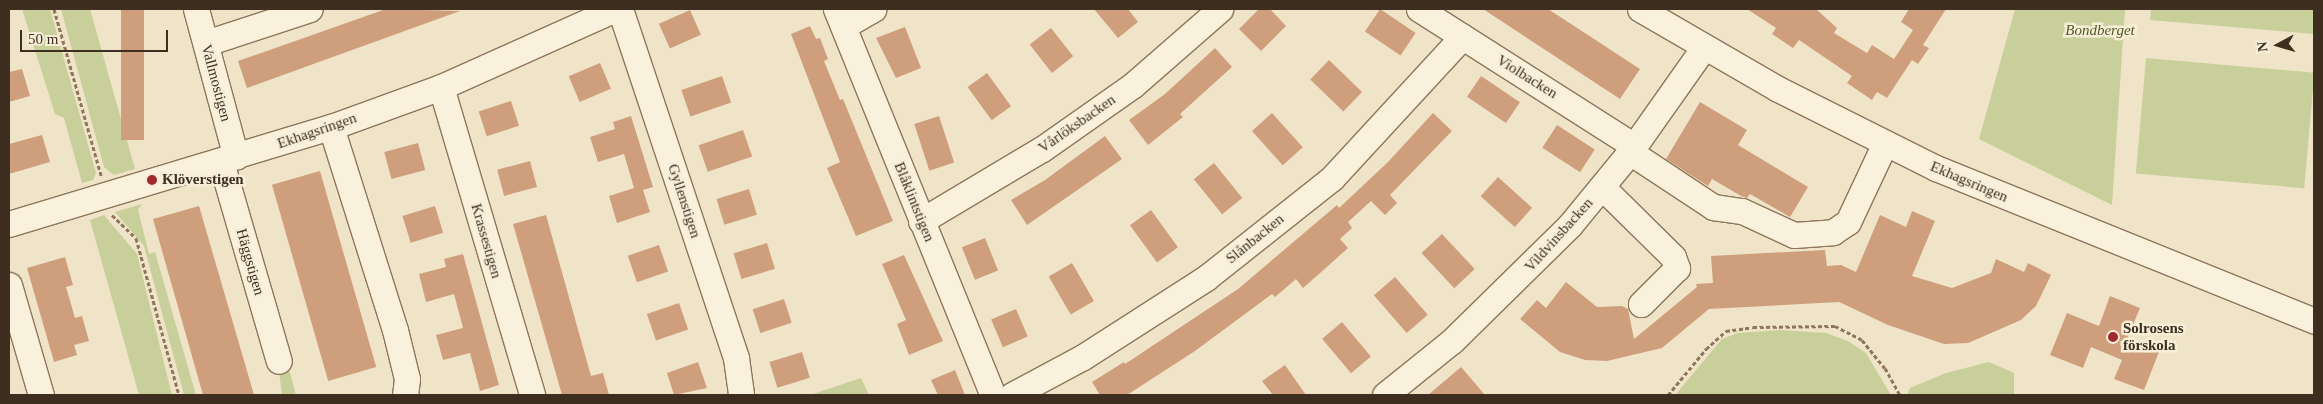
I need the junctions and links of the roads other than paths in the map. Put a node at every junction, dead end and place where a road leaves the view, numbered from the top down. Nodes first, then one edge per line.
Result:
1 (196, 9) edge
2 (310, 9) edge
3 (615, 9) edge
4 (620, 9) edge
5 (873, 9) edge
6 (1220, 9) edge
7 (1419, 9) edge
8 (1640, 9) edge
9 (840, 17) edge
10 (1462, 37) junction
11 (206, 44) junction
12 (1704, 48) junction
13 (441, 86) junction
14 (331, 127) junction
15 (1885, 143) junction
16 (1632, 149) junction
17 (229, 160) junction
18 (1602, 187) junction
19 (921, 220) junction
20 (9, 224) edge
21 (9, 285) edge
22 (1641, 304) dead end
23 (2314, 321) edge
24 (279, 362) dead end
25 (41, 395) edge
26 (405, 395) edge
27 (532, 395) edge
28 (741, 395) edge
29 (992, 395) edge
30 (1012, 395) edge
31 (1385, 395) edge

1 - 11 street, Vallmostigen
2 - 11 street
3 - 13 street, Ekhagsringen
4 - 28 street, Gyllenstigen
5 - 9 street
6 - 19 street, Vårlöksbacken
7 - 10 street, Violbacken
8 - 12 street, Ekhagsringen
9 - 19 street, Blåklintstigen
10 - 16 street, Violbacken
10 - 30 street, Slånbacken
11 - 17 street, Vallmostigen
12 - 15 street, Ekhagsringen
12 - 16 street, Vildvinsbacken
13 - 14 street, Ekhagsringen
13 - 27 street, Krassestigen
14 - 17 street, Ekhagsringen
14 - 26 street
15 - 16 street, Violbacken
15 - 23 street, Ekhagsringen
16 - 18 street, Vildvinsbacken
17 - 20 street, Ekhagsringen
17 - 24 street, Häggstigen
18 - 22 street
18 - 31 street, Vildvinsbacken
19 - 29 street, Blåklintstigen
21 - 25 street

